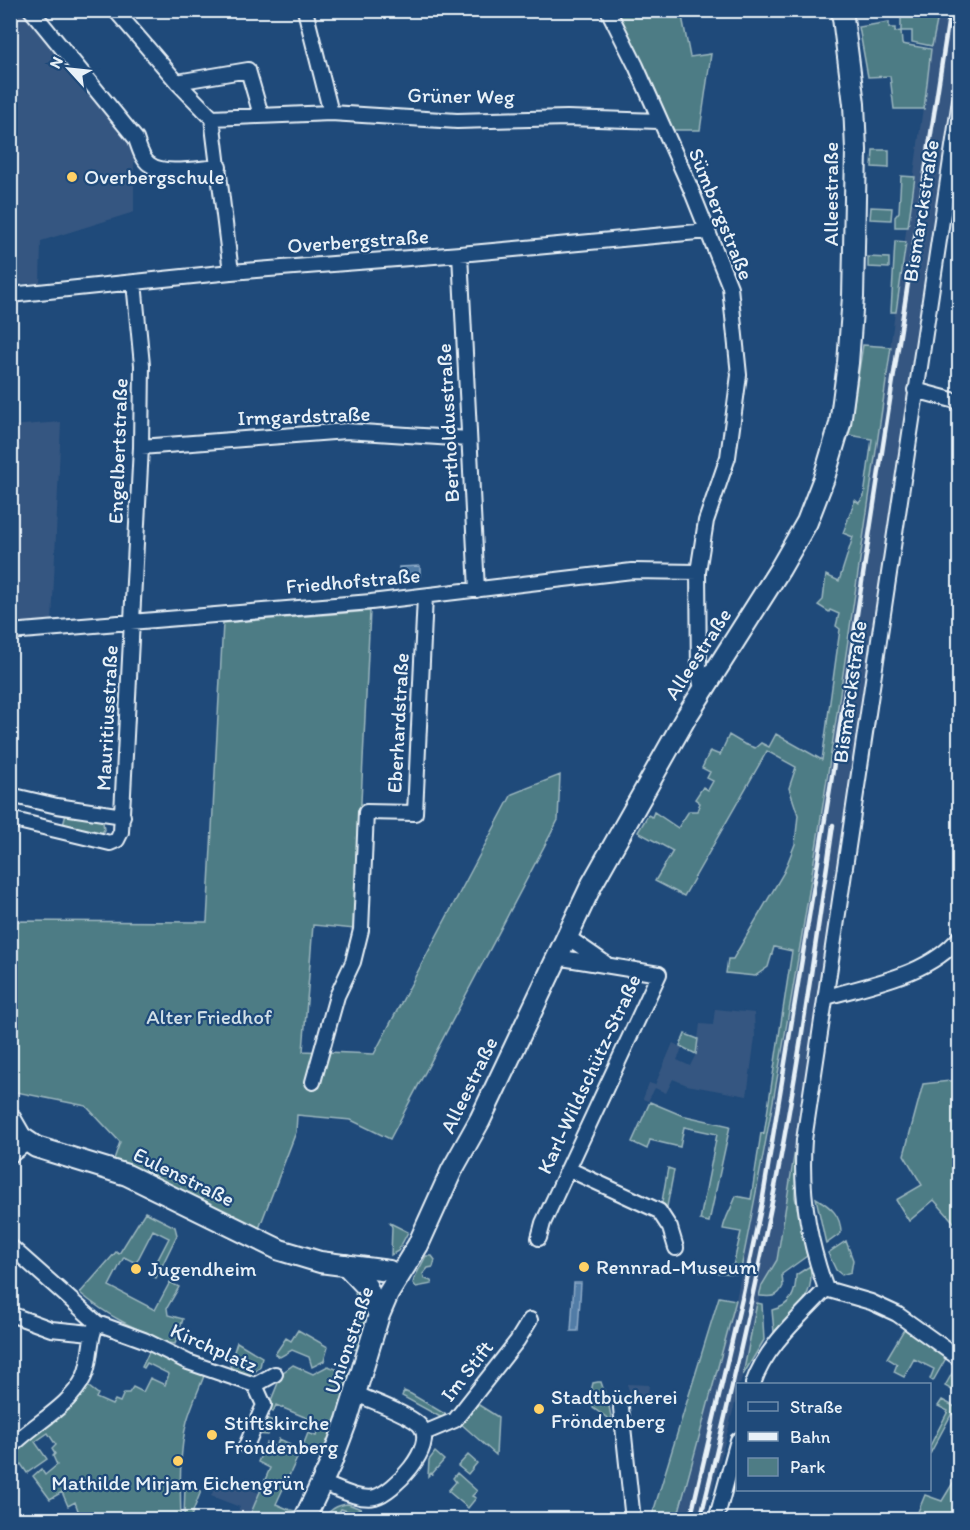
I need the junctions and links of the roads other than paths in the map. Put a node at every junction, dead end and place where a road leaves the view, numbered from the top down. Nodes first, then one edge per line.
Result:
1 (30, 10) edge
2 (115, 10) edge
3 (305, 10) edge
4 (608, 10) edge
5 (842, 10) edge
6 (177, 82) junction
7 (960, 100) edge
8 (331, 113) junction
9 (261, 115) junction
10 (212, 118) junction
11 (659, 121) junction
12 (956, 146) edge
13 (219, 167) junction
14 (708, 231) junction
15 (460, 254) junction
16 (231, 272) junction
17 (134, 282) junction
18 (10, 295) edge
19 (915, 390) junction
20 (960, 402) edge
21 (469, 439) junction
22 (141, 447) junction
23 (698, 572) junction
24 (477, 590) junction
25 (425, 596) junction
26 (133, 622) junction
27 (10, 632) edge
28 (703, 693) junction
29 (10, 795) edge
30 (123, 816) junction
31 (10, 819) edge
32 (566, 936) junction
33 (960, 937) edge
34 (556, 957) junction
35 (609, 966) junction
36 (827, 997) junction
37 (313, 1082) dead end
38 (10, 1118) edge
39 (28, 1142) junction
40 (10, 1156) edge
41 (568, 1169) junction
42 (539, 1238) dead end
43 (10, 1246) edge
44 (676, 1248) dead end
45 (346, 1265) junction
46 (399, 1276) junction
47 (826, 1289) junction
48 (10, 1314) edge
49 (379, 1315) junction
50 (530, 1320) dead end
51 (94, 1328) junction
52 (960, 1359) edge
53 (275, 1374) dead end
54 (753, 1383) edge
55 (255, 1385) junction
56 (356, 1394) junction
57 (621, 1408) dead end
58 (424, 1433) junction
59 (246, 1446) dead end
60 (736, 1447) edge
61 (10, 1448) edge
62 (322, 1483) junction
63 (304, 1520) edge
64 (633, 1520) edge
65 (716, 1520) edge

1 - 13 street
2 - 6 street
3 - 8 street
4 - 11 street, Sümbergstraße
5 - 28 main road, Alleestraße
6 - 9 street
6 - 10 street
7 - 12 street, Bismarckstraße
8 - 9 street, Grüner Weg
8 - 11 street, Grüner Weg
9 - 10 street, Grüner Weg
10 - 13 street
11 - 14 street, Sümbergstraße
12 - 19 street, Bismarckstraße
13 - 16 street
14 - 15 street, Overbergstraße
14 - 23 street, Sümbergstraße
15 - 16 street, Overbergstraße
15 - 21 street, Bertholdusstraße
16 - 17 street, Overbergstraße
17 - 18 street, Overbergstraße
17 - 22 street, Engelbertstraße
19 - 20 street
19 - 36 street, Bismarckstraße
21 - 22 street, Irmgardstraße
21 - 24 street, Bertholdusstraße
22 - 26 street, Engelbertstraße
23 - 24 street, Friedhofstraße
23 - 28 street, Sümbergstraße
24 - 25 street, Friedhofstraße
25 - 26 street, Friedhofstraße
25 - 37 street, Eberhardstraße
26 - 27 street, Friedhofstraße
26 - 30 street, Mauritiusstraße
28 - 32 main road, Alleestraße
29 - 30 street, Mauritiusstraße
30 - 31 street, Mauritiusstraße
32 - 34 main road, Alleestraße
32 - 35 street, Karl-Wildschütz-Straße
33 - 36 street
34 - 35 street, Karl-Wildschütz-Straße
34 - 46 main road, Alleestraße
35 - 41 street, Karl-Wildschütz-Straße
36 - 47 street, Bismarckstraße
38 - 39 main road
39 - 40 street
39 - 45 main road, Eulenstraße
41 - 42 street, Karl-Wildschütz-Straße
41 - 44 street
43 - 51 street
45 - 46 main road, Eulenstraße
45 - 49 main road
46 - 49 main road, Unionstraße
47 - 52 street
47 - 54 street
48 - 51 street
49 - 56 main road, Unionstraße
50 - 58 street, Im Stift
51 - 55 street, Kirchplatz
51 - 61 street
53 - 55 street
55 - 59 street, Kirchplatz
56 - 58 street
56 - 62 main road, Unionstraße
57 - 64 street
58 - 62 street
60 - 65 street
62 - 63 main road, Unionstraße

